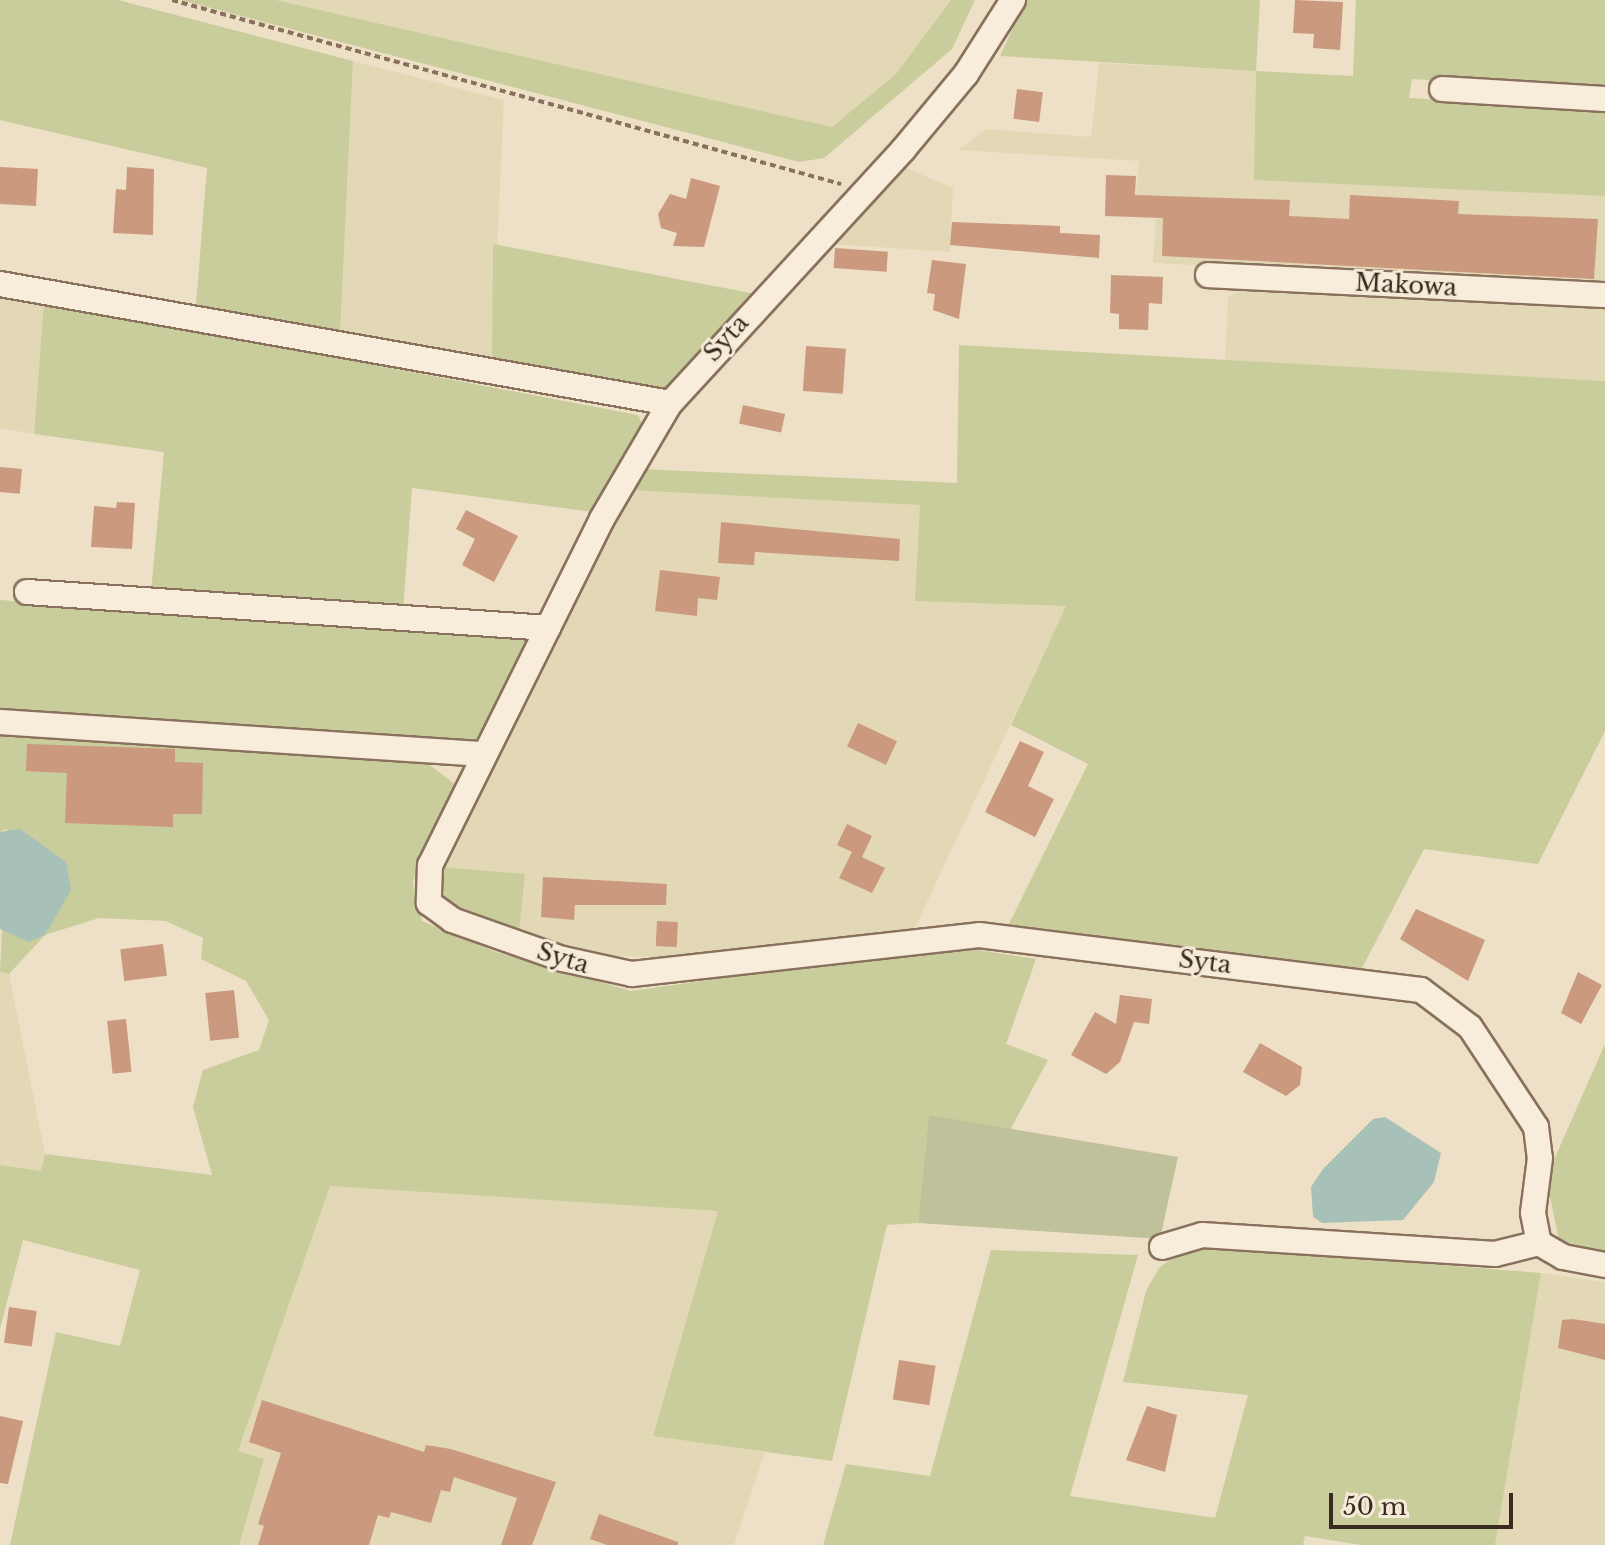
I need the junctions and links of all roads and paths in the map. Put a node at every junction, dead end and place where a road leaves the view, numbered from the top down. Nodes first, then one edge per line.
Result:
1 (172, 0) edge
2 (1013, 0) edge
3 (1442, 89) dead end
4 (1605, 99) edge
5 (867, 191) junction
6 (1208, 275) dead end
7 (0, 284) edge
8 (1605, 295) edge
9 (670, 403) junction
10 (27, 592) dead end
11 (548, 628) junction
12 (0, 722) edge
13 (483, 754) junction
14 (1539, 1243) junction
15 (1162, 1247) dead end
16 (1605, 1265) edge

1 - 5 path
2 - 5 street, Syta
3 - 4 street
5 - 9 street, Syta
6 - 8 street, Makowa
7 - 9 street
9 - 11 street, Syta
10 - 11 street
11 - 13 street, Syta
12 - 13 street
13 - 14 street, Syta
14 - 15 street
14 - 16 street

